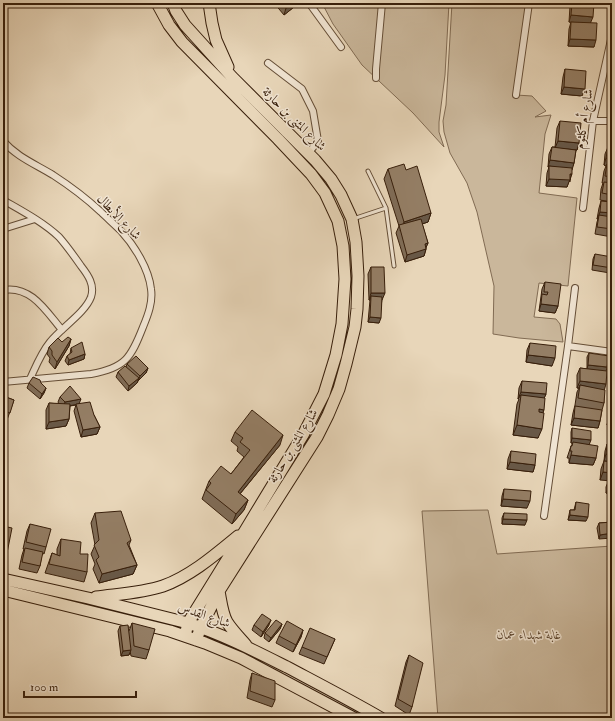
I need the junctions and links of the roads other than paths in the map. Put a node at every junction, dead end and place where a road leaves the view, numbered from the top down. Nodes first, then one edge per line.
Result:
1 (157, 3) edge
2 (173, 3) edge
3 (209, 3) edge
4 (309, 3) edge
5 (382, 3) edge
6 (529, 3) edge
7 (612, 35) edge
8 (340, 47) dead end
9 (268, 63) dead end
10 (232, 77) junction
11 (376, 78) dead end
12 (516, 95) dead end
13 (593, 121) junction
14 (612, 121) edge
15 (3, 141) edge
16 (308, 154) junction
17 (368, 171) dead end
18 (3, 200) edge
19 (386, 208) junction
20 (583, 208) dead end
21 (35, 219) junction
22 (352, 219) junction
23 (3, 229) edge
24 (394, 266) dead end
25 (575, 288) dead end
26 (3, 290) edge
27 (62, 330) junction
28 (568, 346) junction
29 (612, 352) edge
30 (30, 379) junction
31 (3, 382) edge
32 (544, 516) dead end
33 (246, 529) junction
34 (3, 579) edge
35 (3, 590) edge
36 (219, 591) junction
37 (88, 598) junction
38 (188, 622) junction
39 (200, 627) junction
40 (190, 638) junction
41 (247, 647) junction
42 (354, 718) edge
43 (381, 718) edge

1 - 33 highway, شارع المثنى بن حارثة
2 - 10 highway, شارع المثنى بن حارثة
3 - 10 highway
4 - 8 street
5 - 11 street
6 - 12 street
7 - 13 street, شارع أم كلثوم
9 - 16 street
10 - 16 highway, شارع المثنى بن حارثة
13 - 14 street
13 - 20 street, شارع أم كلثوم
15 - 30 street, شارع الأبطال
16 - 22 highway, شارع المثنى بن حارثة
17 - 19 lane
18 - 21 street
19 - 22 lane
19 - 24 lane
21 - 23 street
21 - 27 street
22 - 36 highway, شارع المثنى بن حارثة
25 - 28 street
26 - 27 street
27 - 30 street
28 - 29 street
28 - 32 street
30 - 31 street, شارع الأبطال
33 - 37 highway
33 - 38 highway, شارع المثنى بن حارثة
34 - 37 highway, شارع القدس
35 - 40 highway, شارع القدس
36 - 39 highway, شارع المثنى بن حارثة
36 - 41 highway
37 - 38 highway, شارع القدس
38 - 39 highway, شارع القدس
38 - 40 highway, شارع المثنى بن حارثة
39 - 40 highway, شارع المثنى بن حارثة
39 - 41 highway, شارع القدس
40 - 42 highway, شارع القدس
41 - 43 highway, شارع القدس

